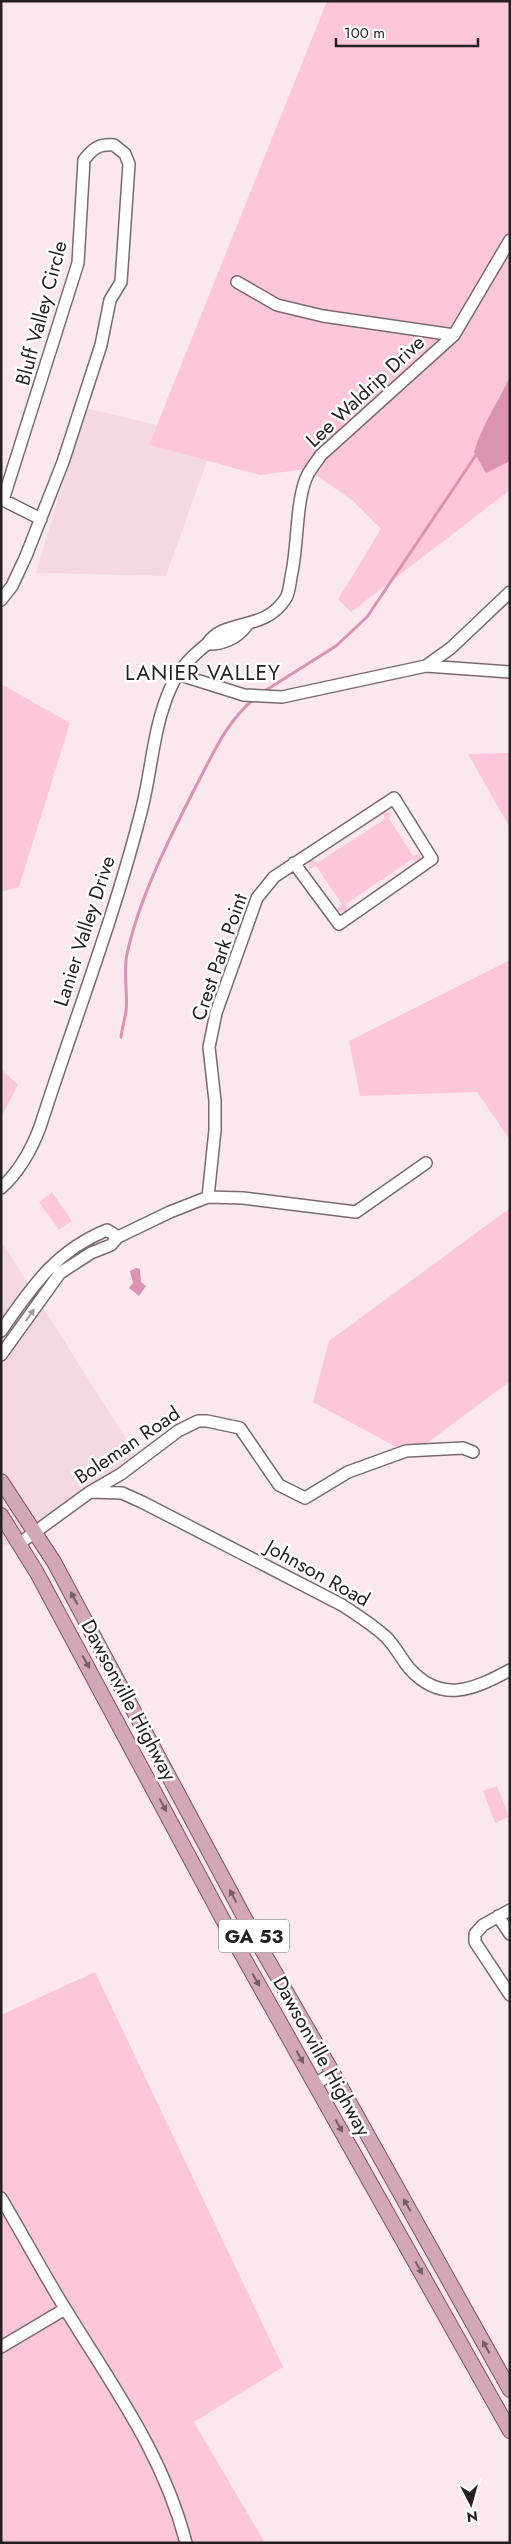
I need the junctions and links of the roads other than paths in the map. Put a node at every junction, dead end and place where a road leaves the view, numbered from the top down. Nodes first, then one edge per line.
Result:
1 (510, 240) edge
2 (237, 282) dead end
3 (454, 335) junction
4 (41, 519) junction
5 (510, 592) edge
6 (1, 600) edge
7 (426, 666) junction
8 (510, 672) edge
9 (177, 674) junction
10 (294, 863) junction
11 (426, 1164) dead end
12 (1, 1188) edge
13 (208, 1197) junction
14 (87, 1247) junction
15 (47, 1270) junction
16 (57, 1278) junction
17 (1, 1331) edge
18 (1, 1354) edge
19 (473, 1452) dead end
20 (1, 1481) edge
21 (90, 1492) junction
22 (1, 1515) edge
23 (36, 1531) junction
24 (20, 1543) junction
25 (510, 1670) edge
26 (510, 1910) edge
27 (498, 1916) junction
28 (510, 1934) edge
29 (510, 1995) edge
30 (334, 2073) junction
31 (315, 2084) junction
32 (1, 2198) edge
33 (65, 2309) junction
34 (1, 2347) edge
35 (510, 2390) edge
36 (510, 2431) edge
37 (186, 2543) edge

1 - 3 street, Lee Waldrip Drive
2 - 3 street
3 - 9 street, Lee Waldrip Drive
4 - 4 street, Bluff Valley Circle
4 - 6 street, Bluff Valley Circle
5 - 7 street
7 - 8 street
7 - 9 street
9 - 12 street, Lanier Valley Drive
10 - 10 street, Crest Park Point
10 - 13 street, Crest Park Point
11 - 13 street
13 - 14 street
14 - 15 street
14 - 16 street
15 - 16 street
15 - 17 street
18 -> 16 street
19 - 21 street, Boleman Road
20 - 23 main road, Dawsonville Highway / GA 53
21 - 23 street, Boleman Road
21 - 25 street, Johnson Road
22 - 24 main road, Dawsonville Highway / GA 53
23 - 24 street, Boleman Road
30 -> 23 main road, Dawsonville Highway / GA 53
24 -> 31 main road, Dawsonville Highway / GA 53
26 - 27 street
27 - 28 street
27 - 29 street
30 - 31 street
35 -> 30 main road, Dawsonville Highway / GA 53
31 -> 36 main road, Dawsonville Highway / GA 53
32 - 33 street
33 - 34 street
33 - 37 street

